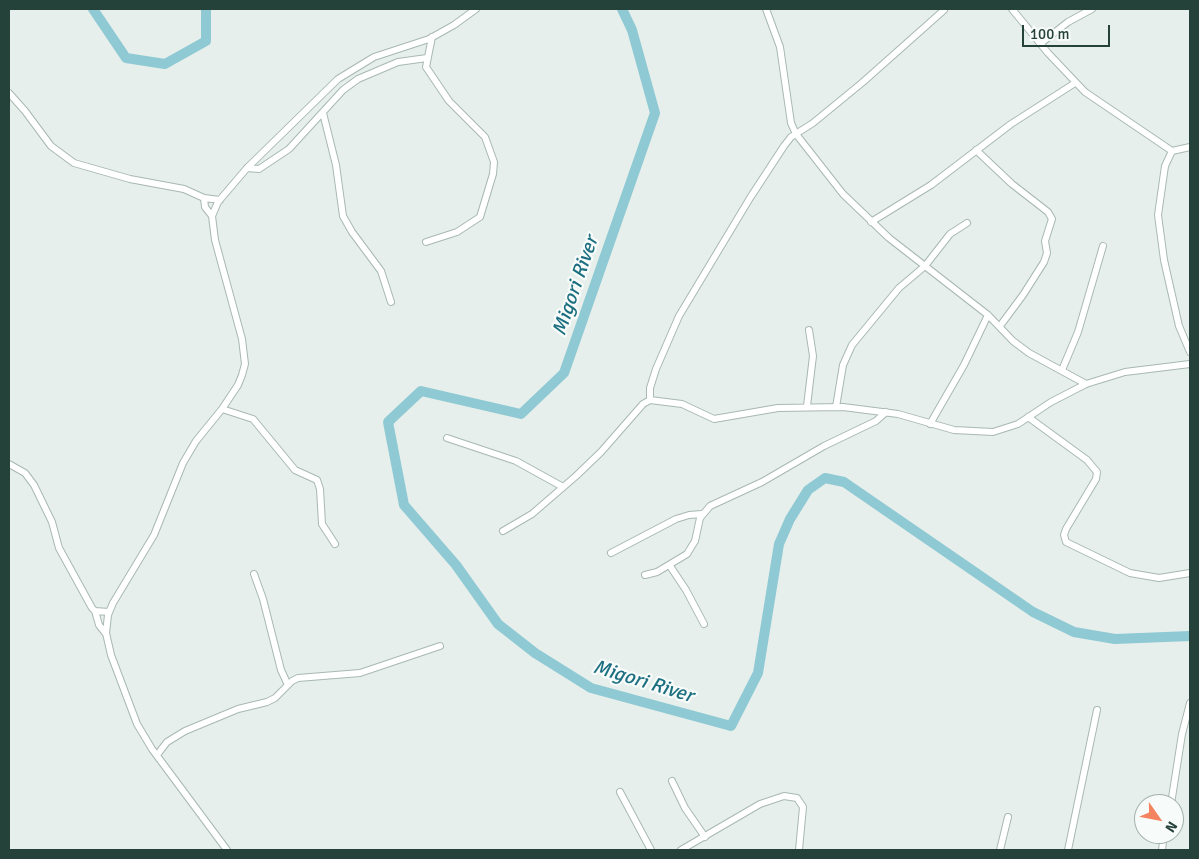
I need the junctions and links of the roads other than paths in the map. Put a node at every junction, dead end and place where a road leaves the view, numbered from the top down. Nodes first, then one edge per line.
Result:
1 (476, 9) edge
2 (766, 9) edge
3 (1012, 9) edge
4 (1092, 9) edge
5 (944, 10) edge
6 (432, 37) junction
7 (1040, 44) junction
8 (428, 58) junction
9 (1075, 83) junction
10 (9, 94) edge
11 (323, 113) junction
12 (796, 134) junction
13 (1190, 147) edge
14 (976, 150) junction
15 (1172, 151) junction
16 (247, 168) junction
17 (204, 198) junction
18 (220, 200) junction
19 (212, 216) junction
20 (871, 222) junction
21 (967, 223) dead end
22 (426, 242) dead end
23 (1103, 246) dead end
24 (925, 266) junction
25 (391, 302) dead end
26 (988, 315) junction
27 (1000, 326) junction
28 (809, 330) dead end
29 (1190, 352) edge
30 (1190, 364) edge
31 (1062, 370) junction
32 (1086, 384) junction
33 (650, 400) junction
34 (807, 406) junction
35 (836, 407) junction
36 (222, 409) junction
37 (886, 412) junction
38 (1028, 417) junction
39 (930, 424) junction
40 (447, 438) dead end
41 (9, 464) edge
42 (563, 487) junction
43 (702, 514) junction
44 (503, 531) dead end
45 (335, 544) dead end
46 (611, 553) dead end
47 (670, 566) junction
48 (254, 574) dead end
49 (645, 574) dead end
50 (1190, 574) edge
51 (95, 611) junction
52 (109, 612) junction
53 (704, 624) dead end
54 (106, 634) junction
55 (440, 646) dead end
56 (288, 685) junction
57 (1190, 703) edge
58 (1097, 710) dead end
59 (157, 755) junction
60 (672, 781) dead end
61 (620, 792) dead end
62 (1173, 794) edge
63 (1008, 817) dead end
64 (704, 836) junction
65 (227, 850) edge
66 (650, 850) edge
67 (681, 850) edge
68 (799, 850) edge
69 (1000, 850) edge
70 (1068, 850) edge

1 - 6 street
2 - 12 street
3 - 7 street
4 - 7 street
5 - 12 street
6 - 8 street
6 - 16 street
7 - 9 street
8 - 11 street
8 - 22 street
9 - 14 street
9 - 15 street
10 - 17 street
11 - 16 street
11 - 25 street
12 - 20 street
12 - 33 street
13 - 15 street
14 - 20 street
14 - 27 street
15 - 29 street
16 - 18 street
17 - 18 street
17 - 19 street
18 - 19 street
19 - 36 street
20 - 24 street
21 - 24 street
23 - 31 street
24 - 26 street
24 - 35 street
26 - 27 street
26 - 39 street
27 - 31 street
28 - 34 street
30 - 32 street
31 - 32 street
32 - 38 street
33 - 34 street
33 - 42 street
34 - 35 street
35 - 37 street
36 - 45 street
36 - 52 street
37 - 39 street
37 - 43 street
38 - 39 street
38 - 50 street
40 - 42 street
41 - 51 street
42 - 44 street
43 - 46 street
43 - 47 street
47 - 49 street
47 - 53 street
48 - 56 street
51 - 52 street
51 - 54 street
52 - 54 street
54 - 59 street
55 - 56 street
56 - 59 street
57 - 62 street
58 - 70 street
59 - 65 street
60 - 64 street
61 - 66 street
63 - 69 street
64 - 67 street
64 - 68 street

